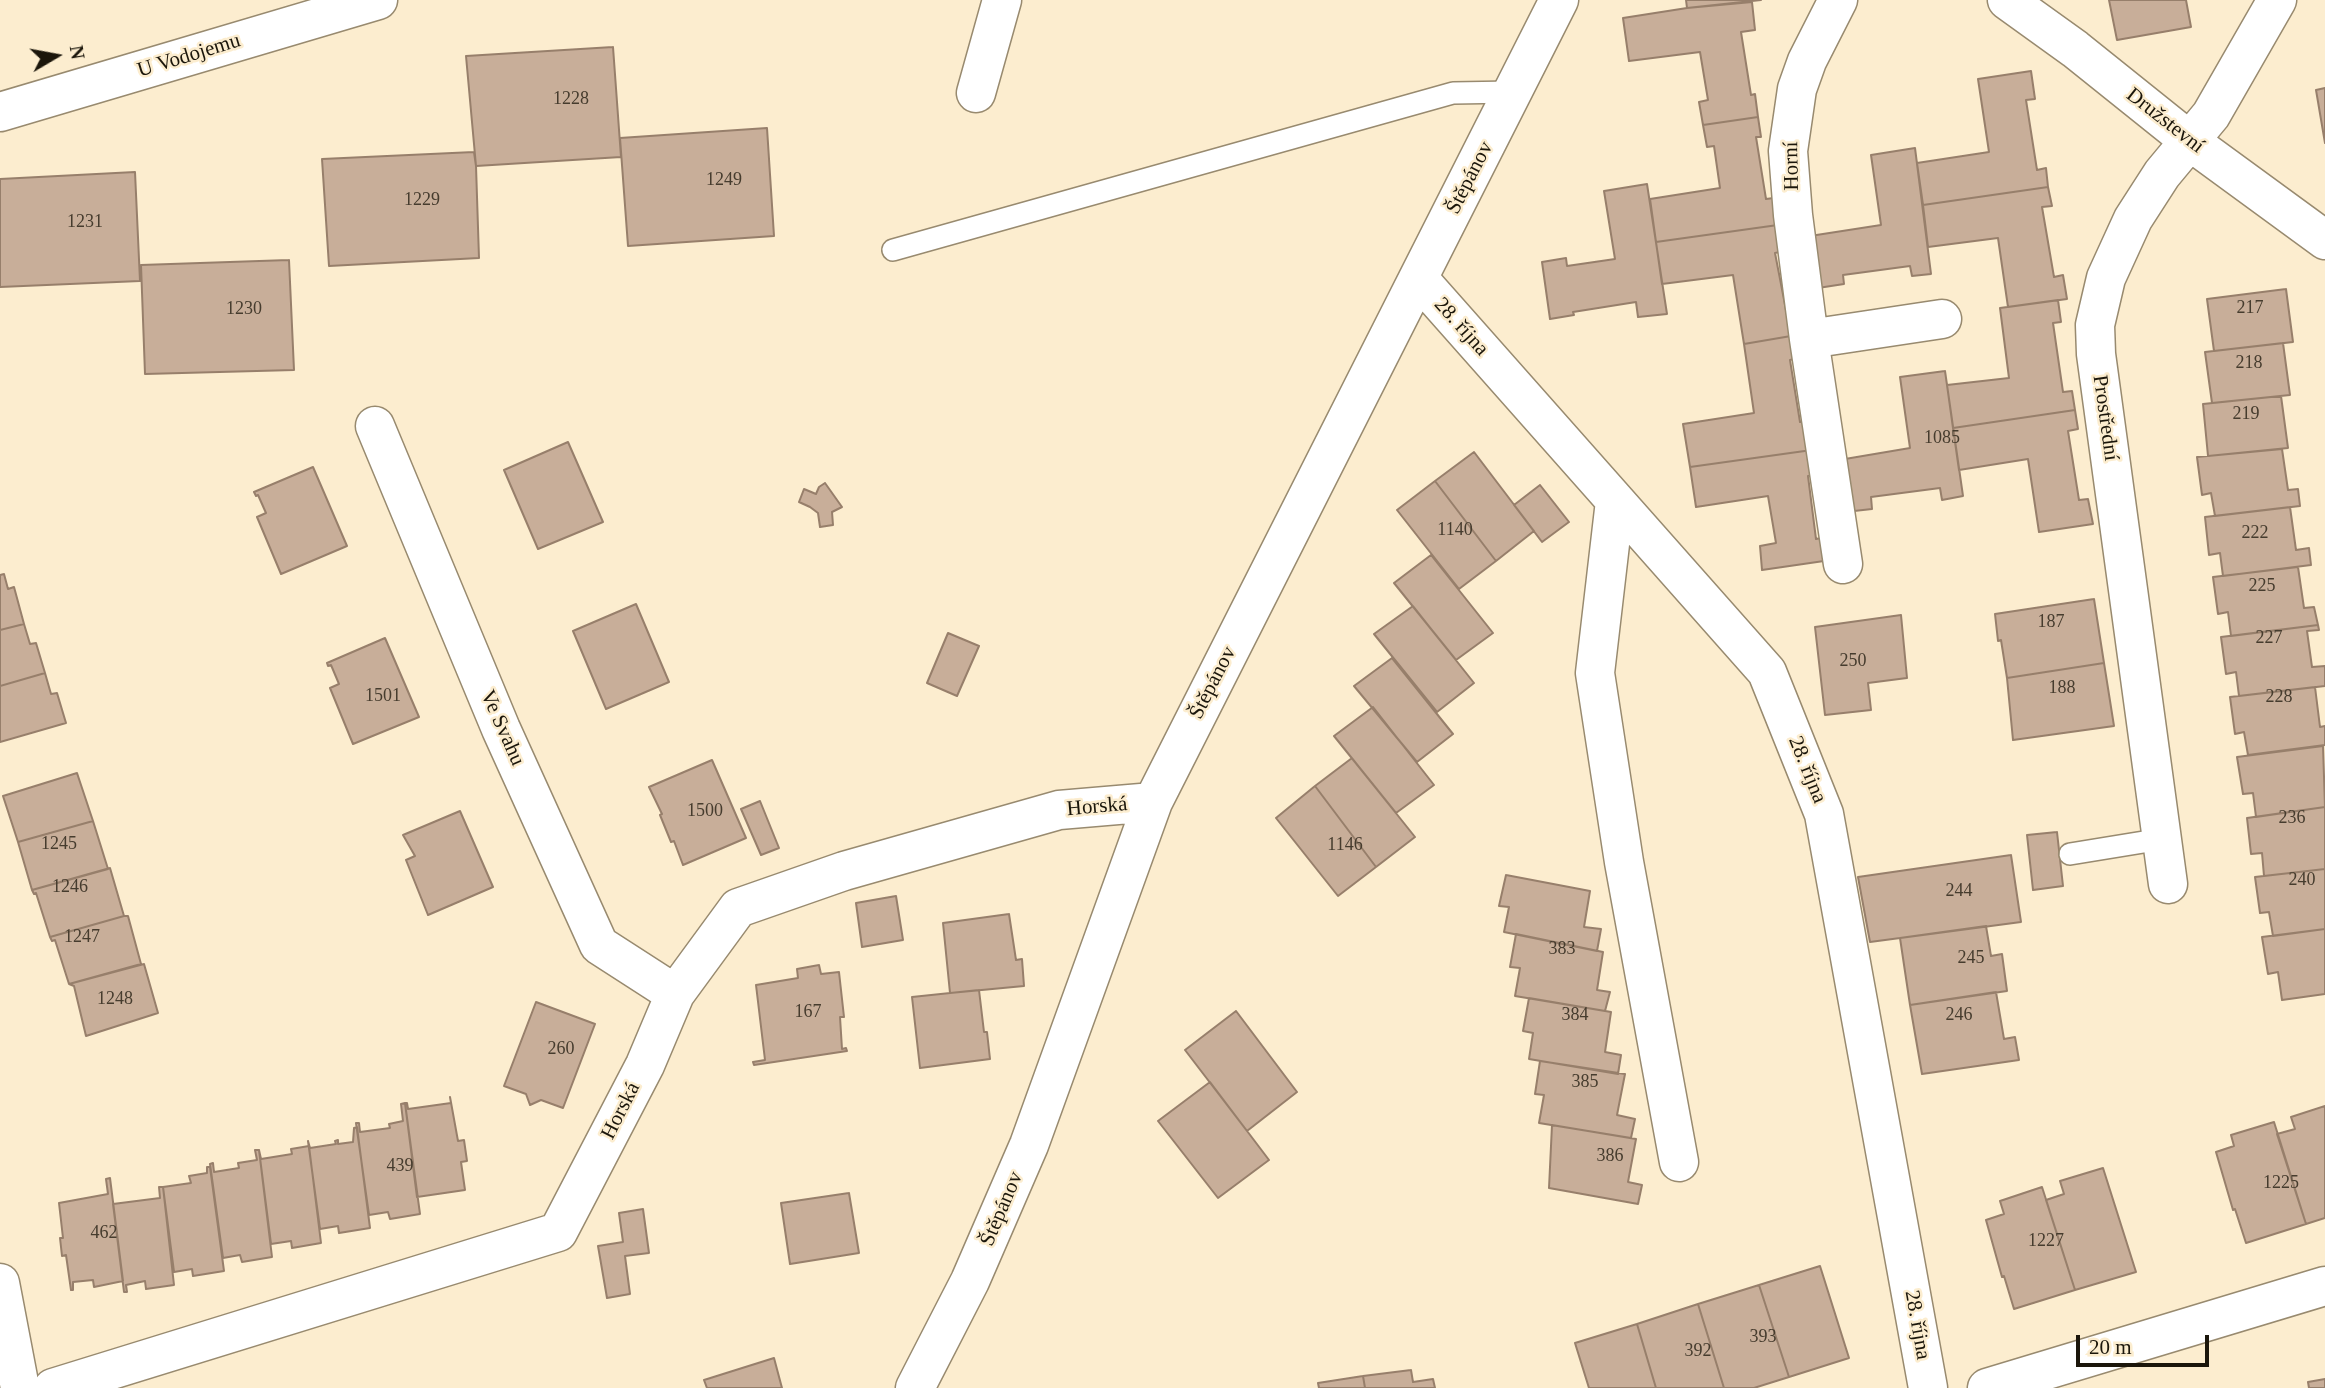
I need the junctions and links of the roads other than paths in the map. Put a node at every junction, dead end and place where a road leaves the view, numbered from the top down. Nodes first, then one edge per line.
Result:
1 (378, 0) edge
2 (1002, 0) edge
3 (1559, 0) edge
4 (1838, 0) edge
5 (2007, 0) edge
6 (2277, 0) edge
7 (1513, 92) junction
8 (976, 93) dead end
9 (0, 112) edge
10 (2191, 142) junction
11 (2325, 240) edge
12 (894, 250) dead end
13 (1419, 279) junction
14 (1942, 319) dead end
15 (1809, 339) junction
16 (374, 426) dead end
17 (1615, 501) junction
18 (1843, 564) dead end
19 (1153, 802) junction
20 (2162, 839) junction
21 (2070, 854) dead end
22 (2168, 884) dead end
23 (675, 994) junction
24 (1679, 1162) dead end
25 (0, 1283) edge
26 (2325, 1286) edge
27 (20, 1388) edge
28 (53, 1388) edge
29 (915, 1388) edge
30 (1928, 1388) edge
31 (1987, 1388) edge

1 - 9 street, U Vodojemu
2 - 8 street
3 - 7 street, Štěpánov
4 - 15 street, Horní
5 - 10 street, Družstevní
6 - 10 street, Prostřední
7 - 12 lane
7 - 13 street, Štěpánov
10 - 11 street, Družstevní
10 - 20 street, Prostřední
13 - 17 street, 28. října
13 - 19 street, Štěpánov
14 - 15 street
15 - 18 street, Horní
16 - 23 street, Ve Svahu
17 - 24 street
17 - 30 street, 28. října
19 - 23 street, Horská
19 - 29 street, Štěpánov
20 - 21 lane
20 - 22 street, Prostřední
23 - 28 street, Horská
25 - 27 street
26 - 31 street

